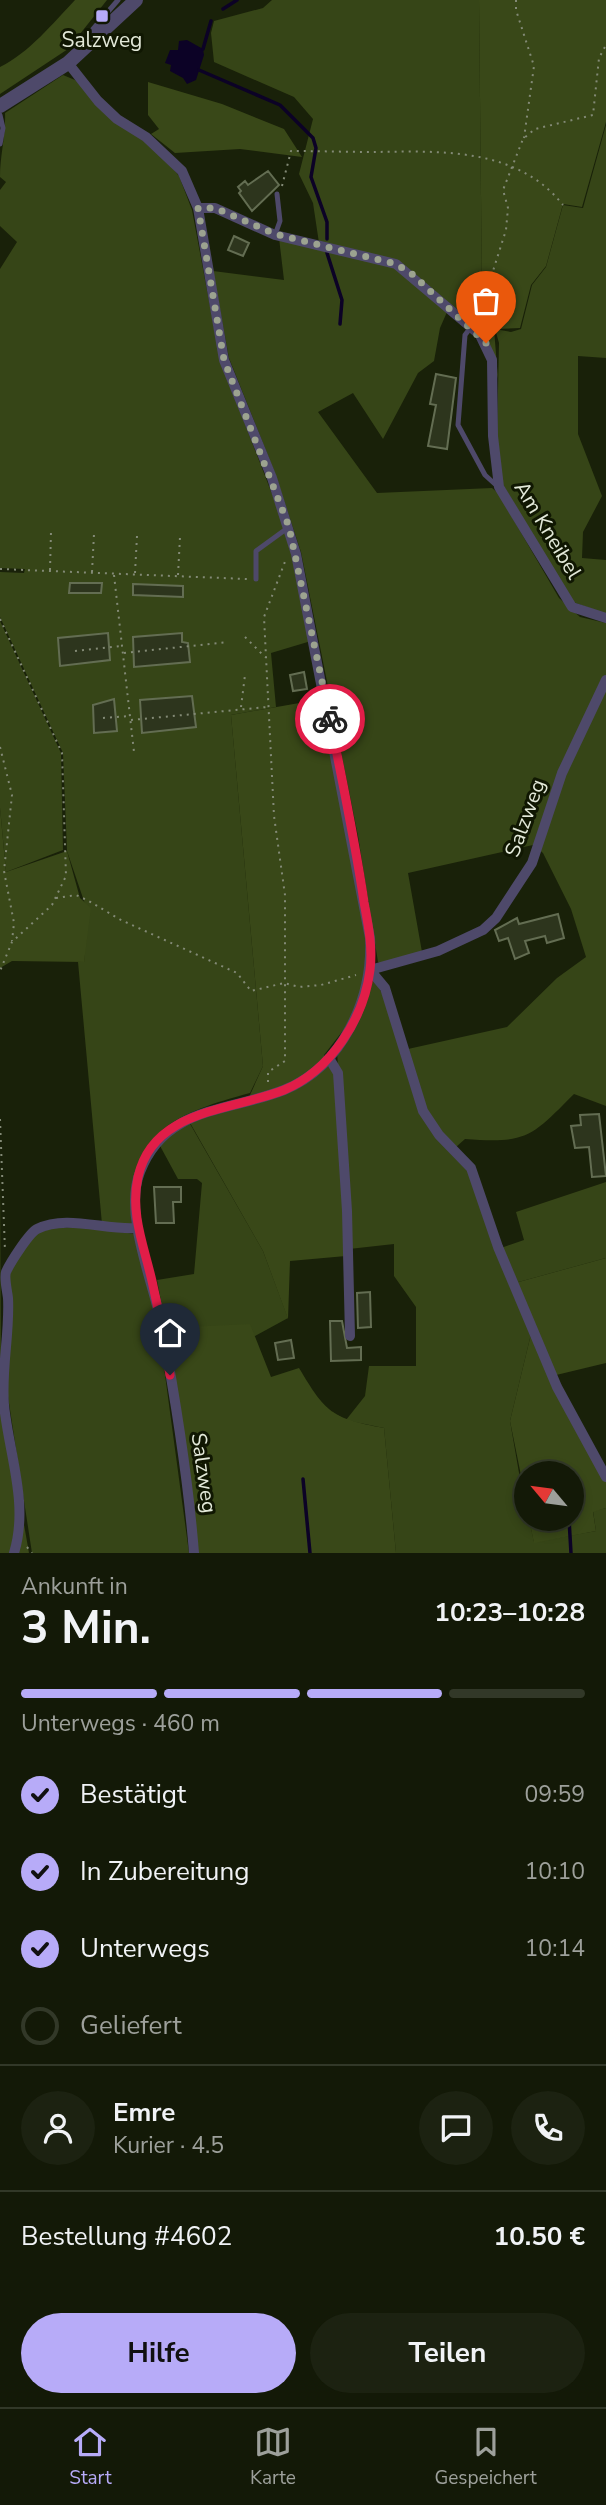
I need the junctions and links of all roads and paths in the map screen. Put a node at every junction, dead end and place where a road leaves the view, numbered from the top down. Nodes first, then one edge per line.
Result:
1 (118, 0) edge
2 (136, 0) edge
3 (516, 0) edge
4 (606, 47) edge
5 (68, 63) junction
6 (0, 106) edge
7 (0, 115) edge
8 (524, 138) junction
9 (0, 144) edge
10 (277, 194) joint
11 (563, 205) dead end
12 (198, 208) junction
13 (275, 234) junction
14 (468, 326) junction
15 (499, 487) junction
16 (289, 527) junction
17 (51, 532) dead end
18 (94, 534) dead end
19 (137, 536) dead end
20 (180, 537) dead end
21 (296, 554) junction
22 (0, 569) edge
23 (50, 571) junction
24 (92, 573) junction
25 (114, 574) junction
26 (135, 575) junction
27 (178, 576) junction
28 (256, 579) joint
29 (606, 618) edge
30 (0, 619) edge
31 (246, 637) dead end
32 (228, 642) dead end
33 (122, 646) junction
34 (75, 650) dead end
35 (123, 653) junction
36 (266, 658) junction
37 (245, 675) dead end
38 (606, 680) edge
39 (268, 706) junction
40 (240, 708) junction
41 (103, 718) dead end
42 (130, 718) junction
43 (0, 747) edge
44 (134, 752) dead end
45 (5, 842) junction
46 (0, 843) edge
47 (56, 898) junction
48 (12, 942) junction
49 (5, 956) junction
50 (0, 960) edge
51 (370, 970) junction
52 (0, 971) edge
53 (284, 983) junction
54 (328, 1058) junction
55 (268, 1095) junction
56 (0, 1119) edge
57 (138, 1228) junction
58 (5, 1273) junction
59 (349, 1336) dead end
60 (606, 1477) edge
61 (14, 1553) edge
62 (194, 1553) edge

1 - 5 lane
2 - 5 street
3 - 8 path
4 - 8 path
5 - 6 street
5 - 12 street, Salzweg
7 - 9 lane
8 - 14 path
10 - 11 path
10 - 13 lane
12 - 13 street, Am Kneibel
12 - 16 street, Salzweg
13 - 14 street, Am Kneibel
14 - 15 street, Am Kneibel
14 - 15 lane
15 - 29 street, Am Kneibel
16 - 21 street, Salzweg
16 - 28 lane
17 - 23 path
18 - 24 path
19 - 26 path
20 - 27 path
21 - 36 path
21 - 51 street, Salzweg
22 - 23 path
23 - 24 path
24 - 25 path
25 - 26 path
25 - 33 path
26 - 27 path
27 - 28 path
30 - 47 path
31 - 36 path
32 - 35 path
33 - 34 path
33 - 35 path
35 - 42 path
36 - 39 path
37 - 40 path
38 - 51 street, Salzweg
39 - 40 path
39 - 53 path
40 - 42 path
41 - 42 path
42 - 44 path
43 - 45 path
45 - 46 path
45 - 48 path
47 - 48 path
47 - 53 path
48 - 49 path
49 - 50 path
49 - 52 path
51 - 53 path
51 - 54 street, Salzweg
51 - 60 street
53 - 55 path
54 - 55 street, Salzweg
54 - 59 street
55 - 57 street, Salzweg
56 - 58 path
57 - 58 street
57 - 62 street, Salzweg
58 - 61 street

